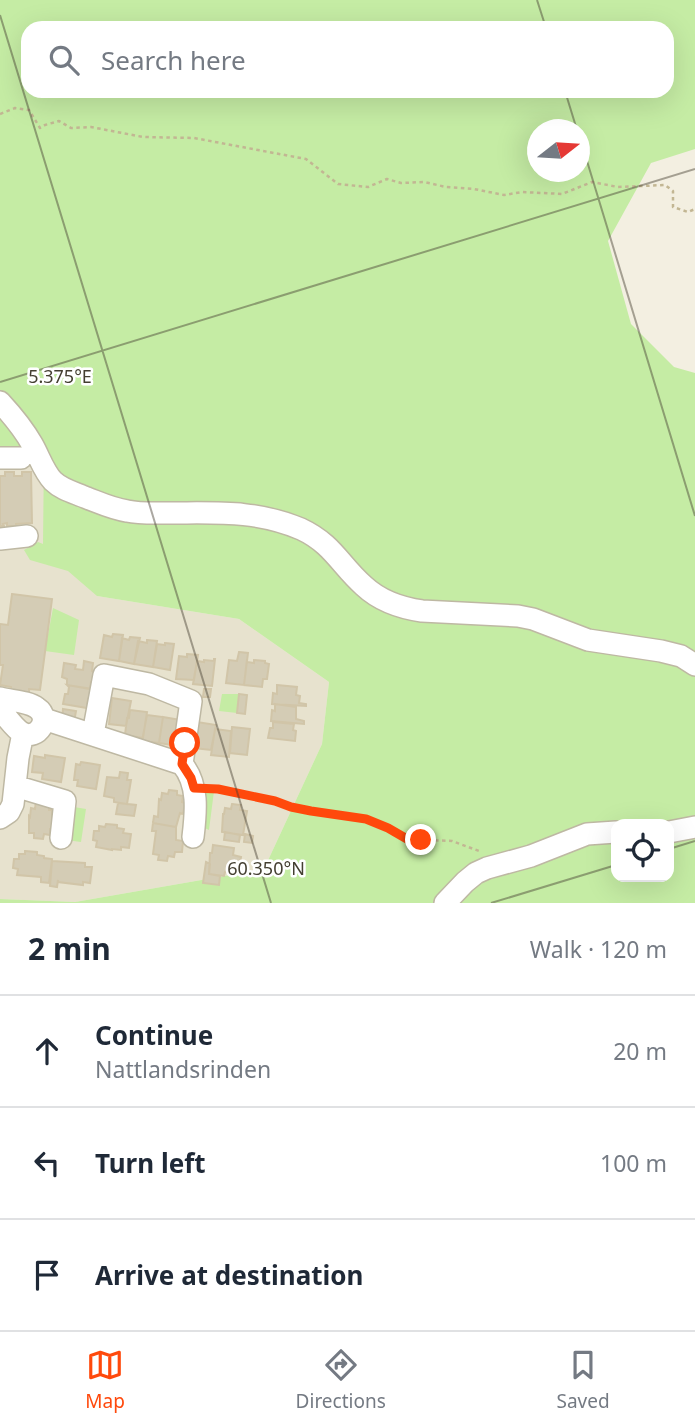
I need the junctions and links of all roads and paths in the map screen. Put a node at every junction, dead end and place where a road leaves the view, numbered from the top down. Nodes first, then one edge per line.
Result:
1 (0, 114) edge
2 (695, 209) edge
3 (0, 402) edge
4 (27, 536) dead end
5 (0, 539) edge
6 (695, 665) edge
7 (0, 698) edge
8 (0, 709) edge
9 (44, 719) junction
10 (23, 733) junction
11 (93, 734) junction
12 (182, 764) junction
13 (15, 786) junction
14 (194, 788) junction
15 (0, 818) edge
16 (695, 827) edge
17 (674, 831) edge
18 (611, 832) edge
19 (193, 837) dead end
20 (61, 838) dead end
21 (499, 864) junction
22 (445, 903) edge

1 - 2 path
3 - 6 street
4 - 5 street
7 - 9 street
8 - 10 street
9 - 10 street
9 - 11 street
10 - 13 street
11 - 12 street
11 - 12 street
12 - 14 street
13 - 15 street
13 - 20 street
14 - 19 street
14 - 21 path
16 - 17 street
18 - 21 street
21 - 22 street

